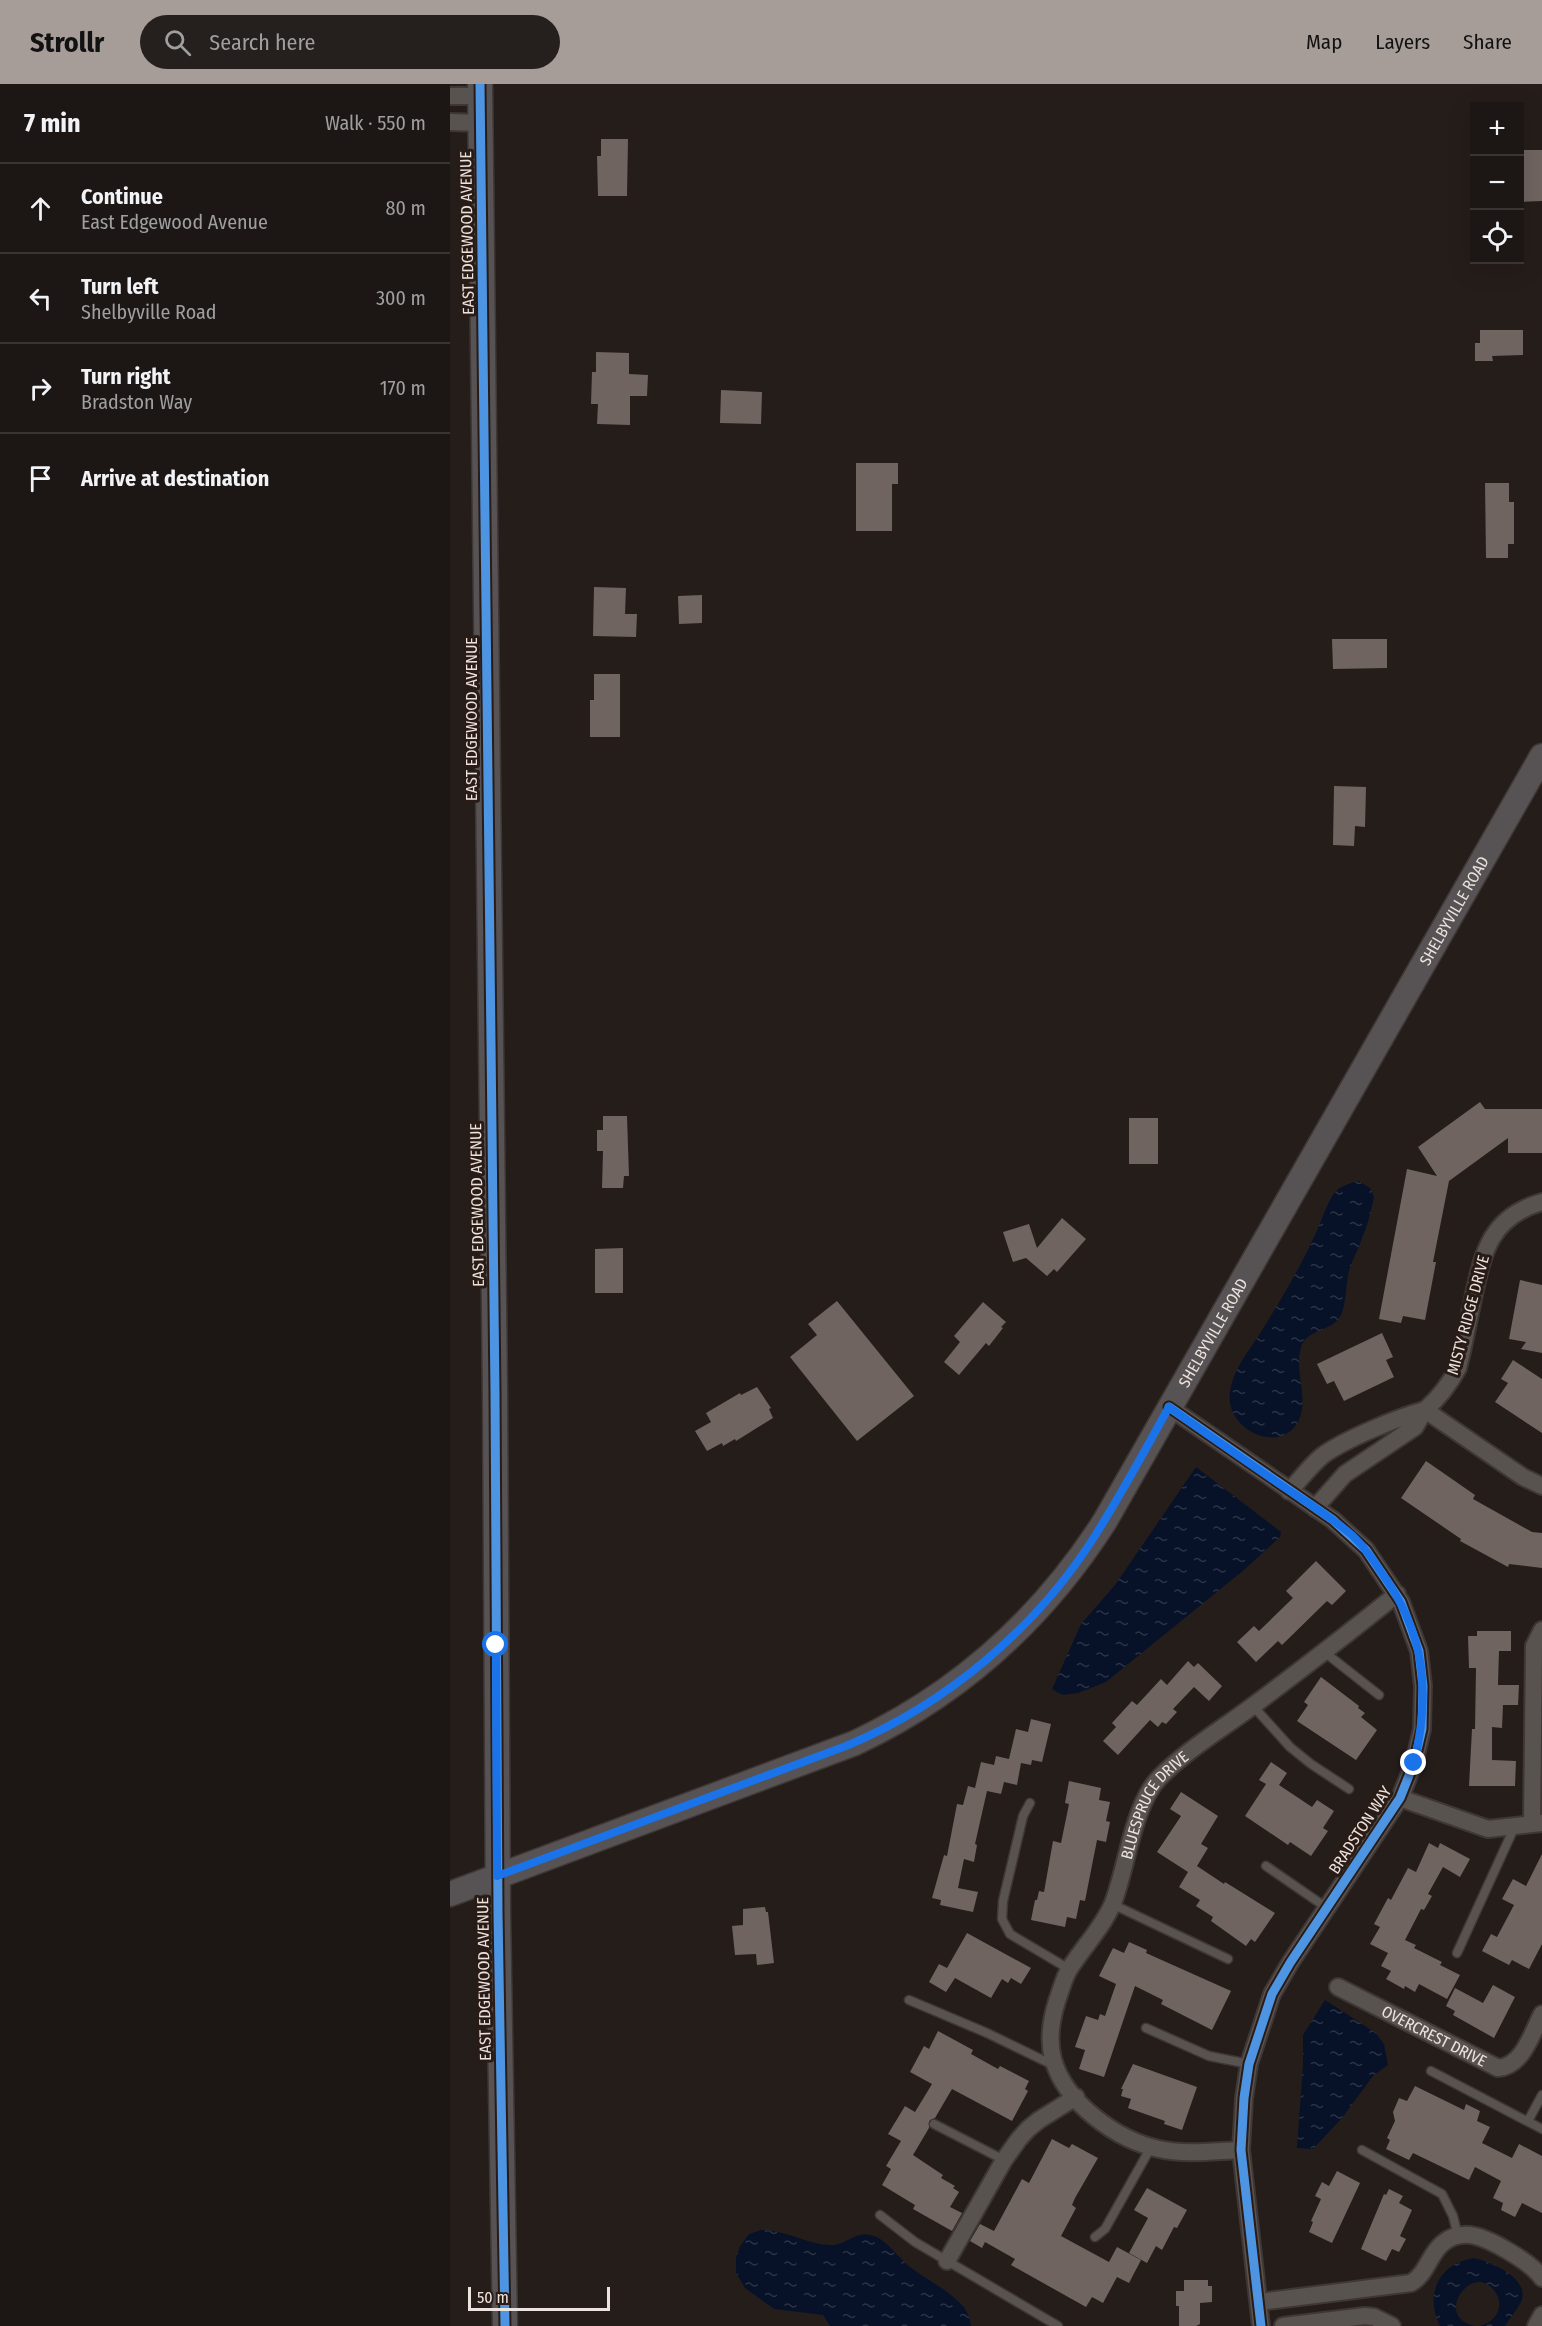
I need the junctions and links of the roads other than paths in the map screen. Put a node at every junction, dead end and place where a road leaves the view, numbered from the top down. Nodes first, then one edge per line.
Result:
1 (480, 90) edge
2 (450, 96) edge
3 (450, 122) edge
4 (481, 123) junction
5 (1542, 756) edge
6 (1542, 1202) edge
7 (1169, 1407) junction
8 (1425, 1410) junction
9 (1542, 1486) edge
10 (1289, 1491) junction
11 (1315, 1508) junction
12 (1397, 1594) junction
13 (1542, 1629) edge
14 (1323, 1651) junction
15 (1379, 1695) dead end
16 (1253, 1706) junction
17 (1349, 1789) dead end
18 (1400, 1798) junction
19 (1030, 1803) dead end
20 (1537, 1823) edge
21 (1515, 1826) junction
22 (1266, 1866) dead end
23 (497, 1876) junction
24 (450, 1894) edge
25 (1112, 1904) junction
26 (1327, 1908) junction
27 (1457, 1953) dead end
28 (1227, 1959) dead end
29 (1069, 1969) junction
30 (1338, 1987) dead end
31 (909, 2000) dead end
32 (1542, 2014) edge
33 (1146, 2028) dead end
34 (1249, 2064) junction
35 (1056, 2067) junction
36 (1431, 2071) dead end
37 (1542, 2095) edge
38 (1076, 2097) junction
39 (1528, 2121) junction
40 (934, 2124) dead end
41 (1542, 2129) edge
42 (1151, 2147) junction
43 (1241, 2150) junction
44 (1362, 2150) dead end
45 (1004, 2160) junction
46 (880, 2215) dead end
47 (1458, 2236) junction
48 (1095, 2237) dead end
49 (947, 2261) junction
50 (1542, 2278) edge
51 (1260, 2302) junction
52 (1542, 2315) edge
53 (504, 2326) edge
54 (1058, 2326) edge
55 (1261, 2326) edge
56 (1283, 2326) edge
57 (1392, 2326) edge
58 (1536, 2326) edge

1 - 2 street
1 - 4 main road, EAST EDGEWOOD AVENUE
3 - 4 street
4 - 23 main road, EAST EDGEWOOD AVENUE
5 - 7 main road, SHELBYVILLE ROAD
6 - 8 street, MISTY RIDGE DRIVE
7 - 10 street, BRADSTON WAY
7 - 23 main road, SHELBYVILLE ROAD
8 - 9 street
8 - 10 street, MISTY RIDGE DRIVE
8 - 11 street, MISTY RIDGE DRIVE
10 - 11 street, BRADSTON WAY
11 - 12 street, BRADSTON WAY
12 - 14 street, BLUESPRUCE DRIVE
12 - 18 street, BRADSTON WAY
13 - 20 street
14 - 15 lane
14 - 16 street, BLUESPRUCE DRIVE
16 - 17 lane
16 - 25 street, BLUESPRUCE DRIVE
18 - 21 street
18 - 26 street, BRADSTON WAY
19 - 29 lane
20 - 21 street
21 - 27 lane
22 - 26 lane
23 - 24 main road, SHELBYVILLE ROAD
23 - 53 main road, EAST EDGEWOOD AVENUE
25 - 28 lane
25 - 29 street, BLUESPRUCE DRIVE
26 - 34 street, BRADSTON WAY
29 - 35 street, BLUESPRUCE DRIVE
30 - 32 street, OVERCREST DRIVE
31 - 35 lane
33 - 34 lane
34 - 43 street, BRADSTON WAY
35 - 38 street, BLUESPRUCE DRIVE
36 - 39 lane
37 - 39 lane
38 - 42 street, BLUESPRUCE DRIVE
38 - 45 street
39 - 41 lane
40 - 45 lane
42 - 43 street, BLUESPRUCE DRIVE
42 - 48 lane
43 - 51 street, BRADSTON WAY
44 - 47 lane
45 - 49 street
46 - 49 lane
47 - 50 street
47 - 51 street
49 - 54 lane
51 - 55 street, BRADSTON WAY
52 - 58 street
56 - 57 street

